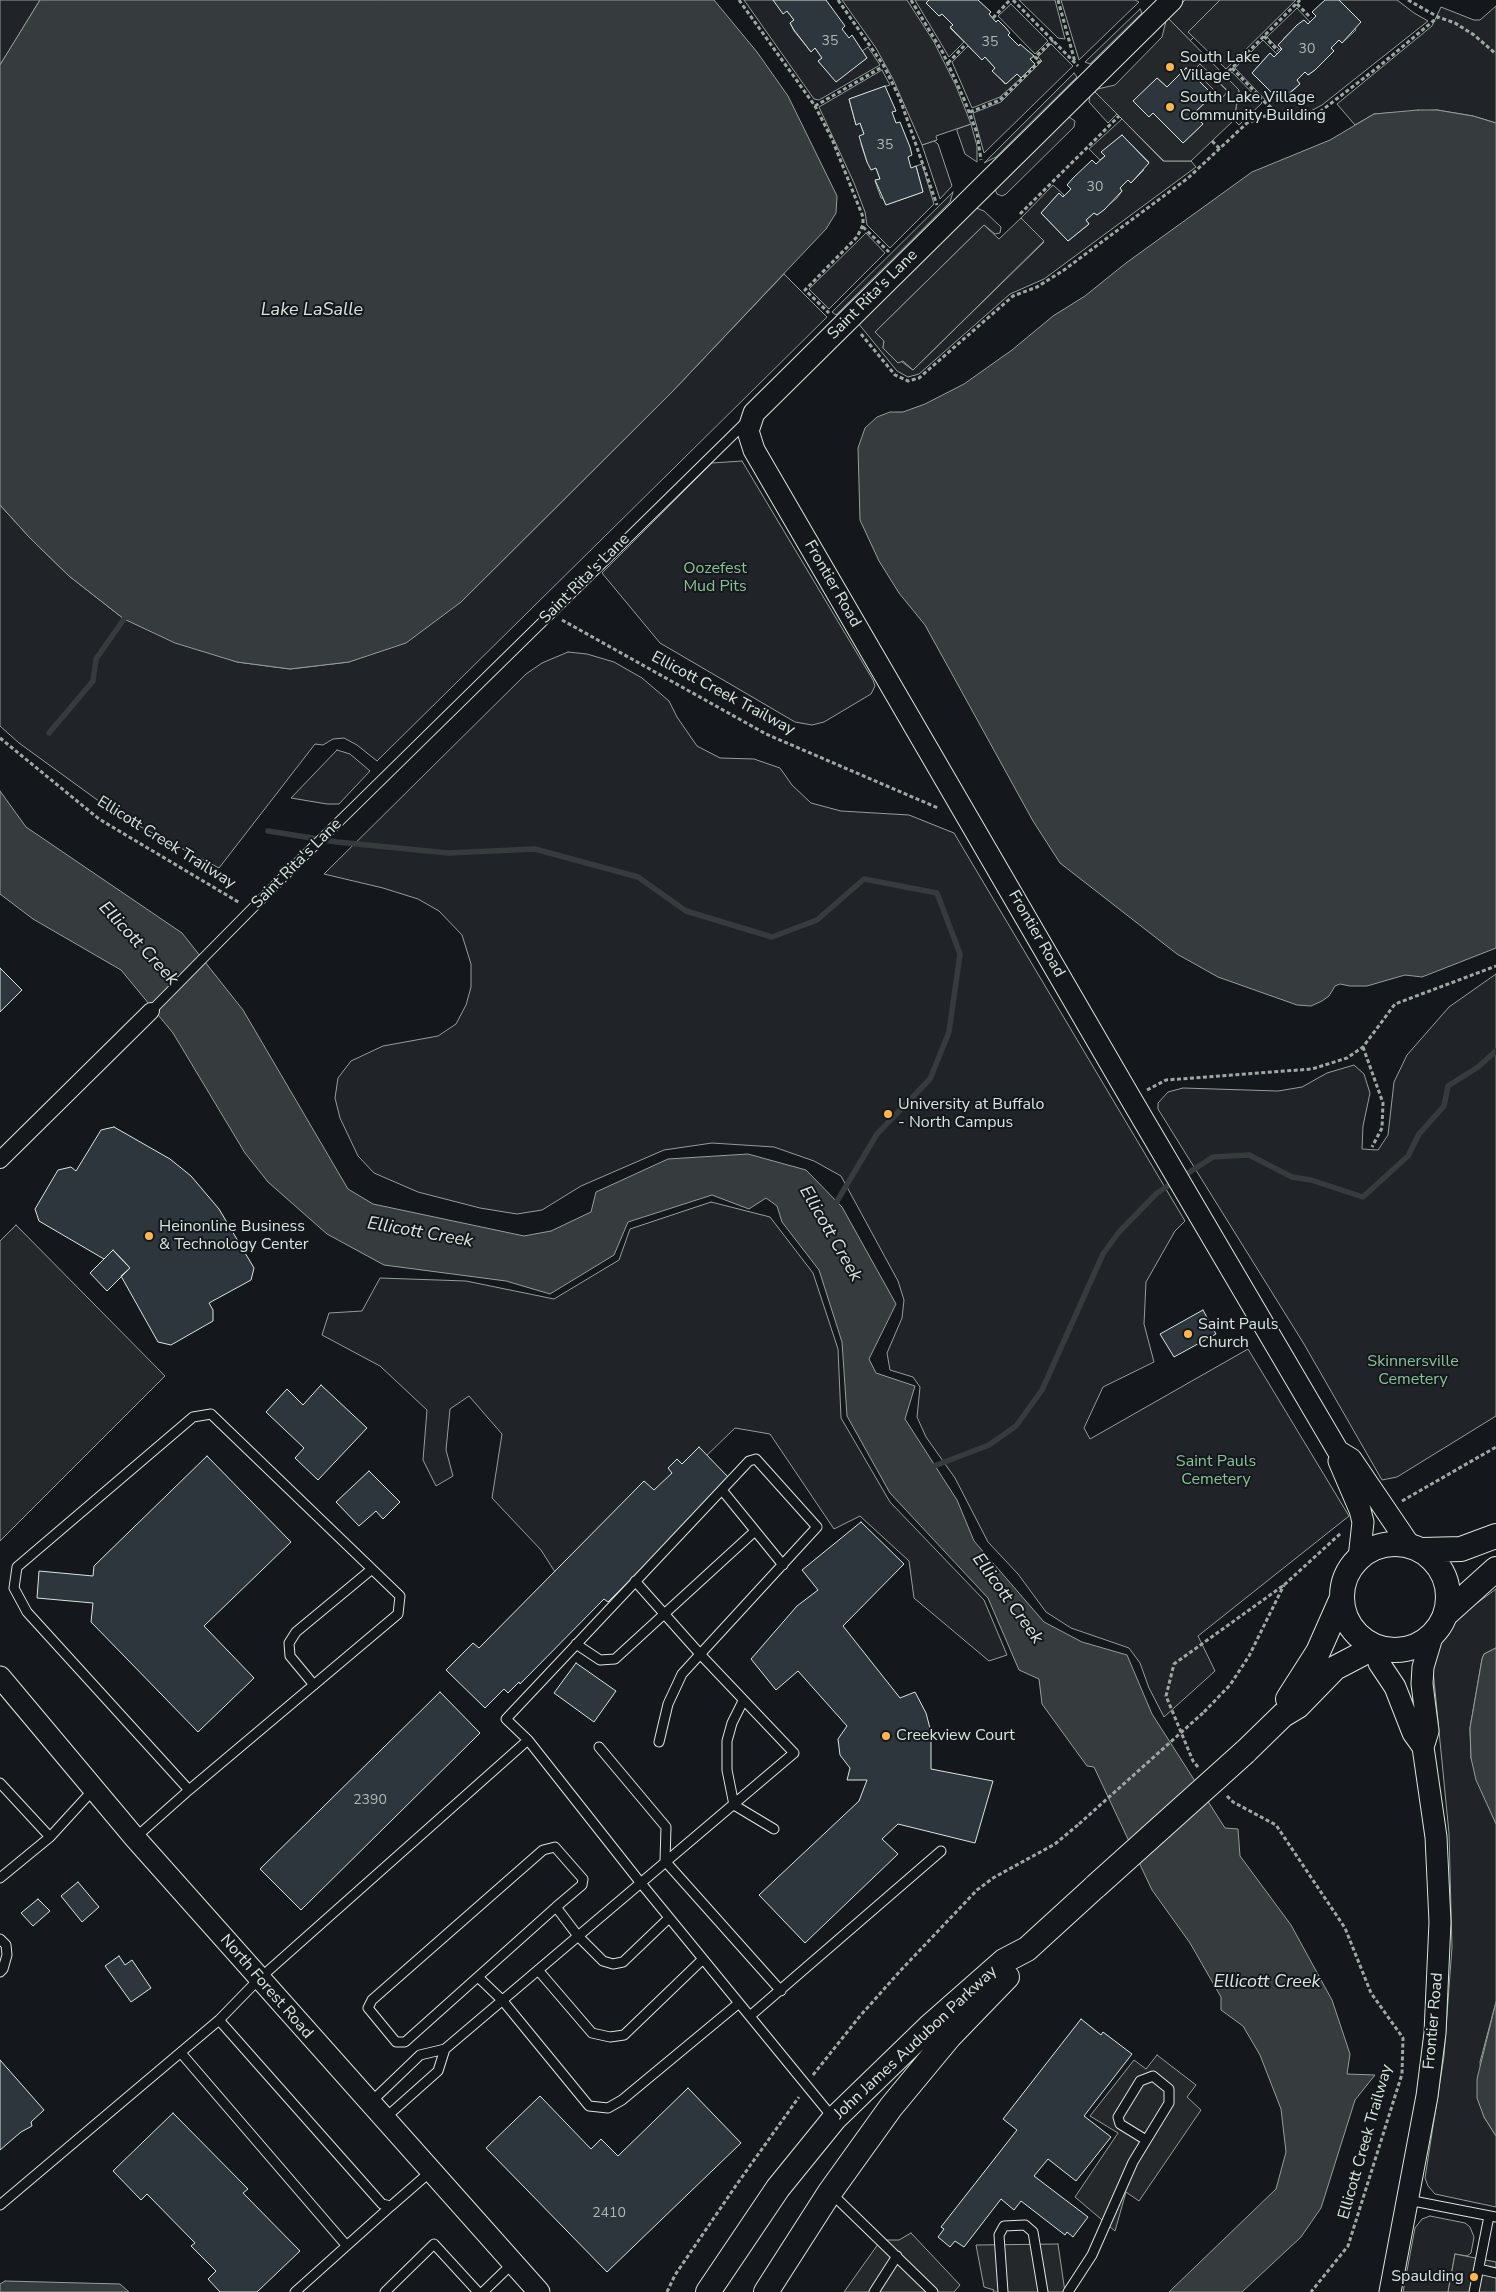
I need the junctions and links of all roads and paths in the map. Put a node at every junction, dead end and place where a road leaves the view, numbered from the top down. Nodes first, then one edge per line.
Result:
1 (739, 0) edge
2 (838, 0) edge
3 (911, 0) edge
4 (1012, 0) edge
5 (1058, 0) edge
6 (1172, 0) edge
7 (1300, 0) edge
8 (1408, 0) edge
9 (1297, 4) junction
10 (1438, 17) junction
11 (993, 18) dead end
12 (1311, 18) dead end
13 (1264, 36) junction
14 (1053, 40) junction
15 (965, 45) dead end
16 (1278, 51) dead end
17 (1496, 54) edge
18 (948, 63) junction
19 (1075, 63) junction
20 (884, 66) junction
21 (1232, 68) junction
22 (1224, 76) dead end
23 (1092, 79) junction
24 (815, 106) junction
25 (970, 112) junction
26 (1119, 116) dead end
27 (1278, 116) junction
28 (1212, 142) dead end
29 (1220, 149) junction
30 (981, 162) dead end
31 (937, 205) dead end
32 (1020, 214) dead end
33 (863, 226) junction
34 (889, 252) dead end
35 (845, 322) junction
36 (754, 413) junction
37 (550, 614) junction
38 (0, 738) edge
39 (971, 822) junction
40 (251, 910) junction
41 (1496, 966) edge
42 (151, 1011) joint
43 (1363, 1047) junction
44 (1131, 1099) junction
45 (1372, 1147) dead end
46 (0, 1160) edge
47 (1496, 1447) edge
48 (1338, 1450) junction
49 (722, 1490) junction
50 (1395, 1505) dead end
51 (1344, 1530) dead end
52 (755, 1531) junction
53 (1496, 1536) edge
54 (1415, 1547) junction
55 (1359, 1558) junction
56 (782, 1565) junction
57 (372, 1569) junction
58 (1496, 1569) edge
59 (635, 1581) junction
60 (1284, 1585) junction
61 (1341, 1600) junction
62 (664, 1614) junction
63 (1446, 1614) junction
64 (1432, 1637) junction
65 (576, 1644) junction
66 (1375, 1647) junction
67 (700, 1654) junction
68 (0, 1677) edge
69 (314, 1685) junction
70 (743, 1701) junction
71 (1283, 1715) junction
72 (528, 1740) junction
73 (659, 1742) dead end
74 (599, 1747) dead end
75 (1423, 1747) junction
76 (1200, 1768) dead end
77 (0, 1783) edge
78 (93, 1790) junction
79 (189, 1790) junction
80 (1226, 1795) dead end
81 (734, 1805) junction
82 (774, 1829) dead end
83 (50, 1837) junction
84 (135, 1838) junction
85 (941, 1851) dead end
86 (665, 1861) junction
87 (0, 1878) edge
88 (640, 1882) junction
89 (556, 1907) junction
90 (669, 1918) junction
91 (578, 1936) junction
92 (0, 1939) edge
93 (1027, 1949) junction
94 (703, 1959) junction
95 (538, 1970) junction
96 (0, 1972) edge
97 (478, 1977) junction
98 (259, 1979) junction
99 (781, 1992) junction
100 (503, 2001) junction
101 (739, 2003) junction
102 (750, 2016) junction
103 (219, 2020) junction
104 (445, 2049) junction
105 (180, 2053) junction
106 (808, 2086) junction
107 (369, 2103) junction
108 (384, 2119) junction
109 (834, 2119) junction
110 (1146, 2140) junction
111 (430, 2172) junction
112 (830, 2192) junction
113 (1408, 2200) junction
114 (0, 2205) edge
115 (390, 2206) junction
116 (1493, 2217) edge
117 (346, 2246) junction
118 (897, 2256) junction
119 (513, 2264) junction
120 (1479, 2269) junction
121 (1496, 2273) edge
122 (295, 2292) edge
123 (385, 2292) edge
124 (478, 2292) edge
125 (483, 2292) edge
126 (539, 2292) edge
127 (667, 2292) edge
128 (708, 2292) edge
129 (766, 2292) edge
130 (874, 2292) edge
131 (933, 2292) edge
132 (1003, 2292) edge
133 (1043, 2292) edge
134 (1068, 2292) edge
135 (1310, 2292) edge
136 (1390, 2292) edge
137 (1474, 2292) edge

1 - 24 path
2 - 20 path
3 - 18 path
4 - 11 path
4 - 14 path
5 - 19 path
6 - 23 street, Saint Rita's Lane
7 - 9 path
8 - 10 path
9 - 12 path
9 - 13 path
10 - 17 path
10 - 27 path
13 - 16 path
13 - 21 path
14 - 19 path
14 - 25 path
15 - 18 path
18 - 25 path
19 - 23 path
20 - 24 path
20 - 31 path
21 - 22 path
21 - 27 path
23 - 35 street, Saint Rita's Lane
24 - 33 path
25 - 30 path
26 - 32 path
27 - 29 path
28 - 29 path
29 - 35 path
33 - 34 path
33 - 35 path
35 - 36 street, Saint Rita's Lane
36 - 37 lane, Saint Rita's Lane
36 - 39 street, Frontier Road
37 - 39 path, Ellicott Creek Trailway
37 - 40 lane, Saint Rita's Lane
38 - 40 path, Ellicott Creek Trailway
39 - 44 street, Frontier Road
40 - 42 lane, Saint Rita's Lane
41 - 43 path
42 - 46 street, Saint Rita's Lane
43 - 44 path
43 - 45 path
44 - 48 street, Frontier Road
47 - 50 path
48 - 54 street, Frontier Road
48 - 55 street, Frontier Road
49 - 52 lane
49 - 56 lane
49 - 59 lane
51 - 60 path
52 - 56 lane
52 - 62 lane
53 - 54 main road
54 - 55 main road
54 - 63 main road
55 - 61 main road
56 - 67 lane
57 - 69 lane
57 - 69 lane
57 - 79 lane
58 - 63 main road
59 - 62 lane
59 - 65 lane
60 - 76 path
60 - 106 path, bridge
61 - 66 main road
61 - 71 main road, John James Audubon Parkway
62 - 65 lane
62 - 67 lane
63 - 64 main road
64 - 66 main road
64 - 75 street, Frontier Road
65 - 72 lane
66 - 71 main road, John James Audubon Parkway
66 - 75 street, Frontier Road
67 - 70 lane
67 - 73 lane
68 - 78 street, North Forest Road
69 - 79 lane
70 - 81 lane
70 - 81 lane
71 - 93 main road, John James Audubon Parkway, bridge
72 - 88 lane
72 - 98 lane
74 - 86 lane
75 - 113 street, Frontier Road
77 - 83 lane
78 - 83 lane
78 - 84 street, North Forest Road
79 - 84 lane
80 - 135 path, Ellicott Creek Trailway
81 - 82 lane
81 - 86 lane
83 - 87 lane
84 - 98 street, North Forest Road
85 - 99 lane
86 - 88 lane
86 - 99 lane
88 - 90 lane
88 - 91 lane
89 - 91 lane
89 - 97 lane
89 - 97 lane
90 - 91 lane
90 - 94 lane
91 - 95 lane
92 - 96 lane
93 - 109 main road, John James Audubon Parkway
93 - 112 main road, John James Audubon Parkway
94 - 95 lane
94 - 101 lane
95 - 100 lane
97 - 100 lane
98 - 103 lane
98 - 107 street, North Forest Road
99 - 102 lane
100 - 101 lane
100 - 104 lane
101 - 102 lane
102 - 106 lane
103 - 105 lane
103 - 115 lane
104 - 107 lane
104 - 108 lane
105 - 114 lane
105 - 117 lane
106 - 109 lane
106 - 127 path
107 - 108 street, North Forest Road
108 - 111 street, North Forest Road
109 - 128 main road, John James Audubon Parkway
110 - 110 lane
110 - 134 lane
111 - 115 lane
111 - 119 street, North Forest Road
112 - 118 lane
112 - 129 main road, John James Audubon Parkway
113 - 116 lane
113 - 136 street, Frontier Road
115 - 117 lane
116 - 120 lane
117 - 122 lane
118 - 130 lane
118 - 131 lane
119 - 125 lane
119 - 126 street, North Forest Road
120 - 121 lane
120 - 137 lane
123 - 124 lane
132 - 133 lane

